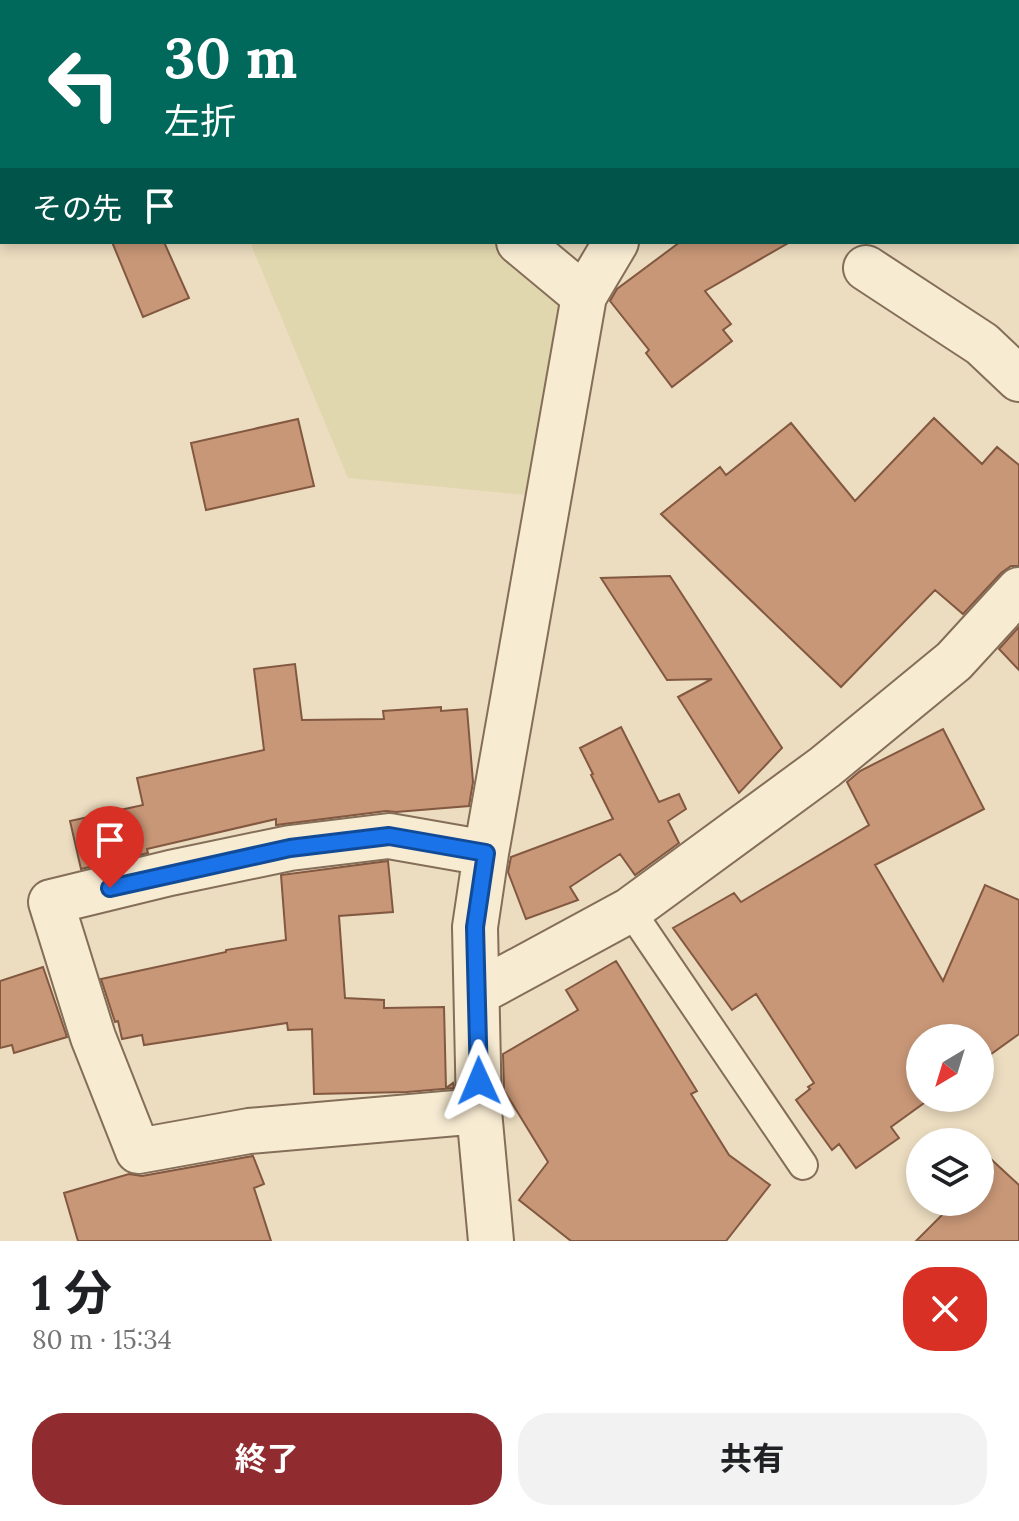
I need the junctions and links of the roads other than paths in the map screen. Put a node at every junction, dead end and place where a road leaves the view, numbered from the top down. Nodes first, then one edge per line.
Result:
1 (521, 244) edge
2 (615, 244) edge
3 (866, 268) dead end
4 (584, 296) junction
5 (1019, 379) edge
6 (1019, 590) edge
7 (486, 853) junction
8 (630, 910) junction
9 (477, 993) junction
10 (479, 1111) junction
11 (803, 1165) dead end
12 (491, 1241) edge

1 - 4 street
2 - 4 street
3 - 5 street
4 - 7 street
6 - 8 street
7 - 9 street
7 - 10 street
8 - 9 street
8 - 11 lane
9 - 10 street
10 - 12 street

